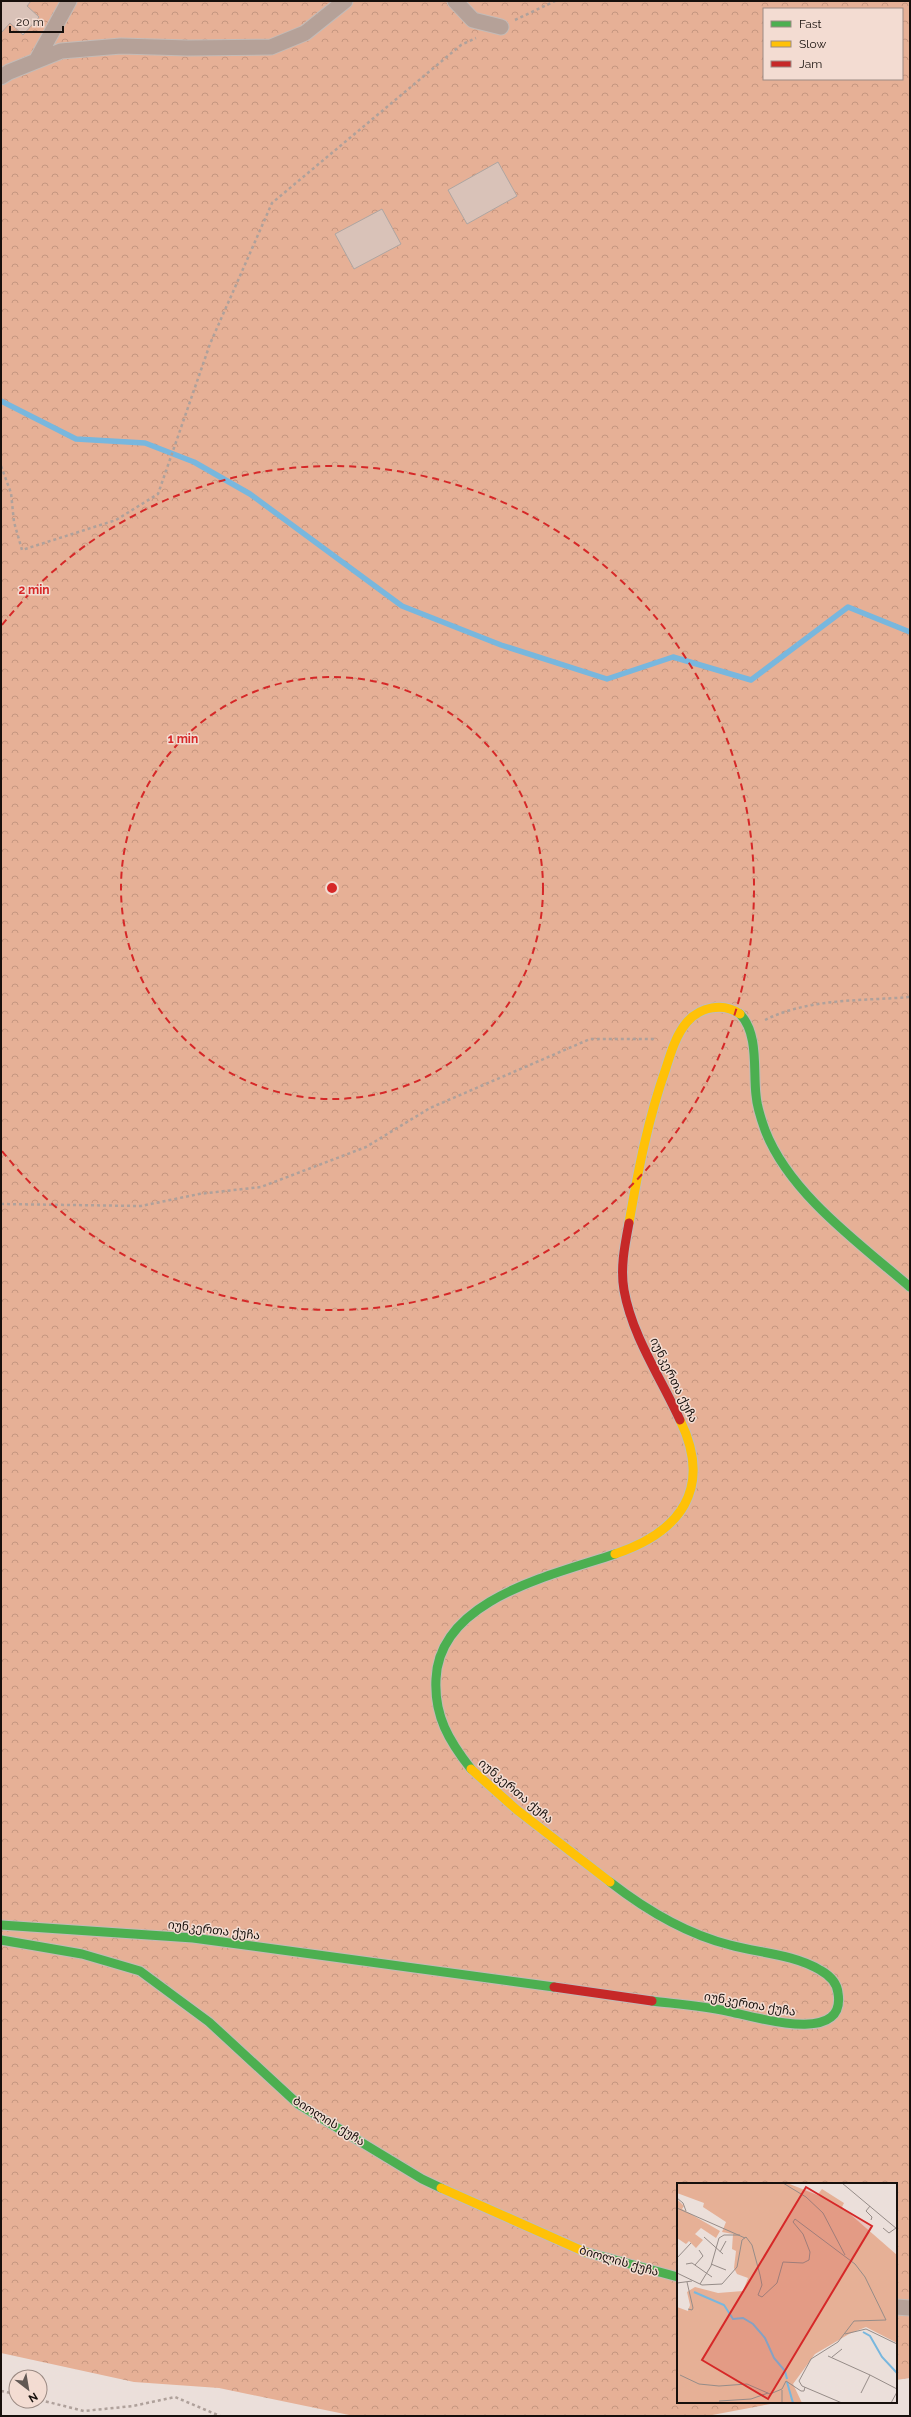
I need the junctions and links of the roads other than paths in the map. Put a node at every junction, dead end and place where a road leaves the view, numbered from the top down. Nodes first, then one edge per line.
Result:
1 (69, 1) edge
2 (345, 1) edge
3 (455, 1) edge
4 (501, 27) road end
5 (36, 61) junction
6 (1, 77) edge
7 (910, 1287) edge
8 (1, 1925) edge
9 (1, 1940) edge
10 (677, 2277) edge
11 (897, 2307) edge
12 (910, 2308) edge

1 - 5 street
2 - 5 street
3 - 4 street
5 - 6 street
7 - 8 main road, იუნკერთა ქუჩა
9 - 10 main road, ბიოლის ქუჩა
11 - 12 street

